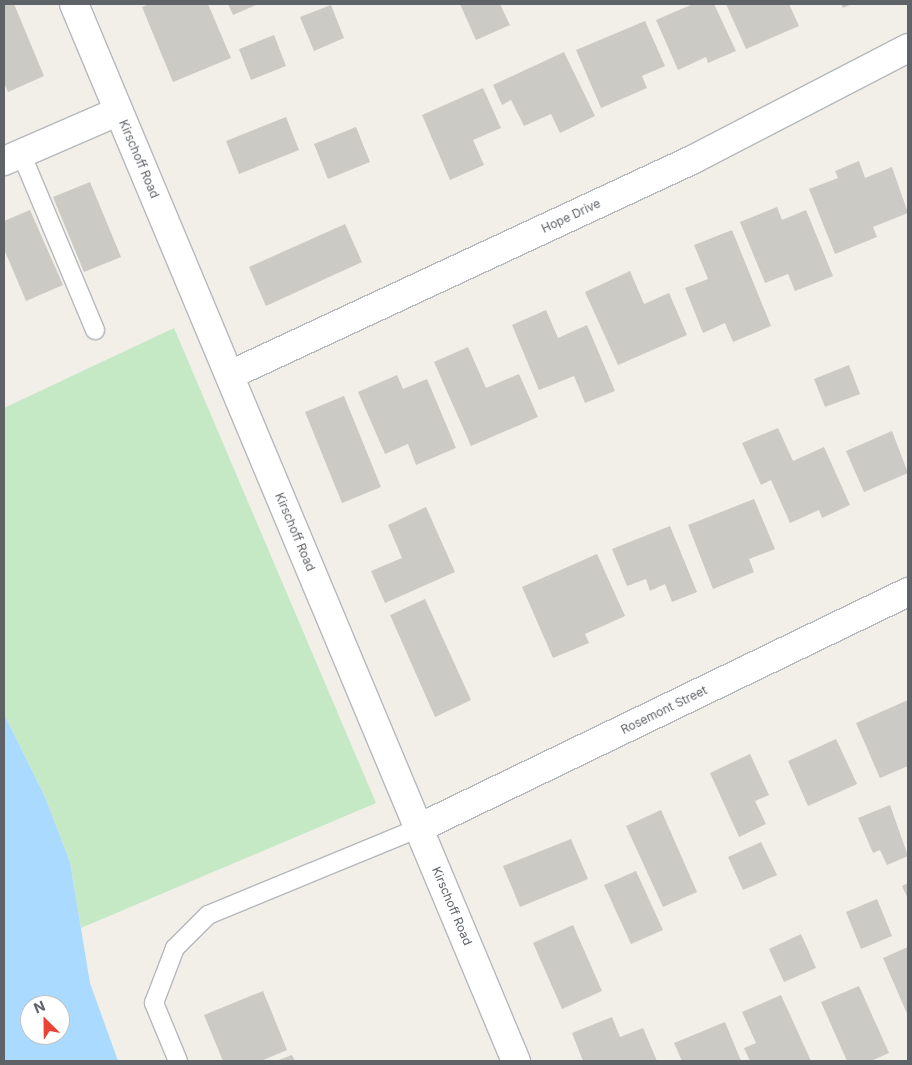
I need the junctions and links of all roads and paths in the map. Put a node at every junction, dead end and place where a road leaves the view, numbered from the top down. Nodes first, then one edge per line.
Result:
1 (74, 4) edge
2 (908, 48) edge
3 (119, 110) junction
4 (12, 157) edge
5 (95, 330) dead end
6 (230, 375) junction
7 (908, 592) edge
8 (419, 828) junction
9 (178, 1061) edge
10 (516, 1061) edge

1 - 3 street, Kirschoff Road
2 - 6 street, Hope Drive
3 - 4 street
3 - 6 street, Kirschoff Road
4 - 5 lane
6 - 8 street, Kirschoff Road
7 - 8 street, Rosemont Street
8 - 9 lane
8 - 10 street, Kirschoff Road

